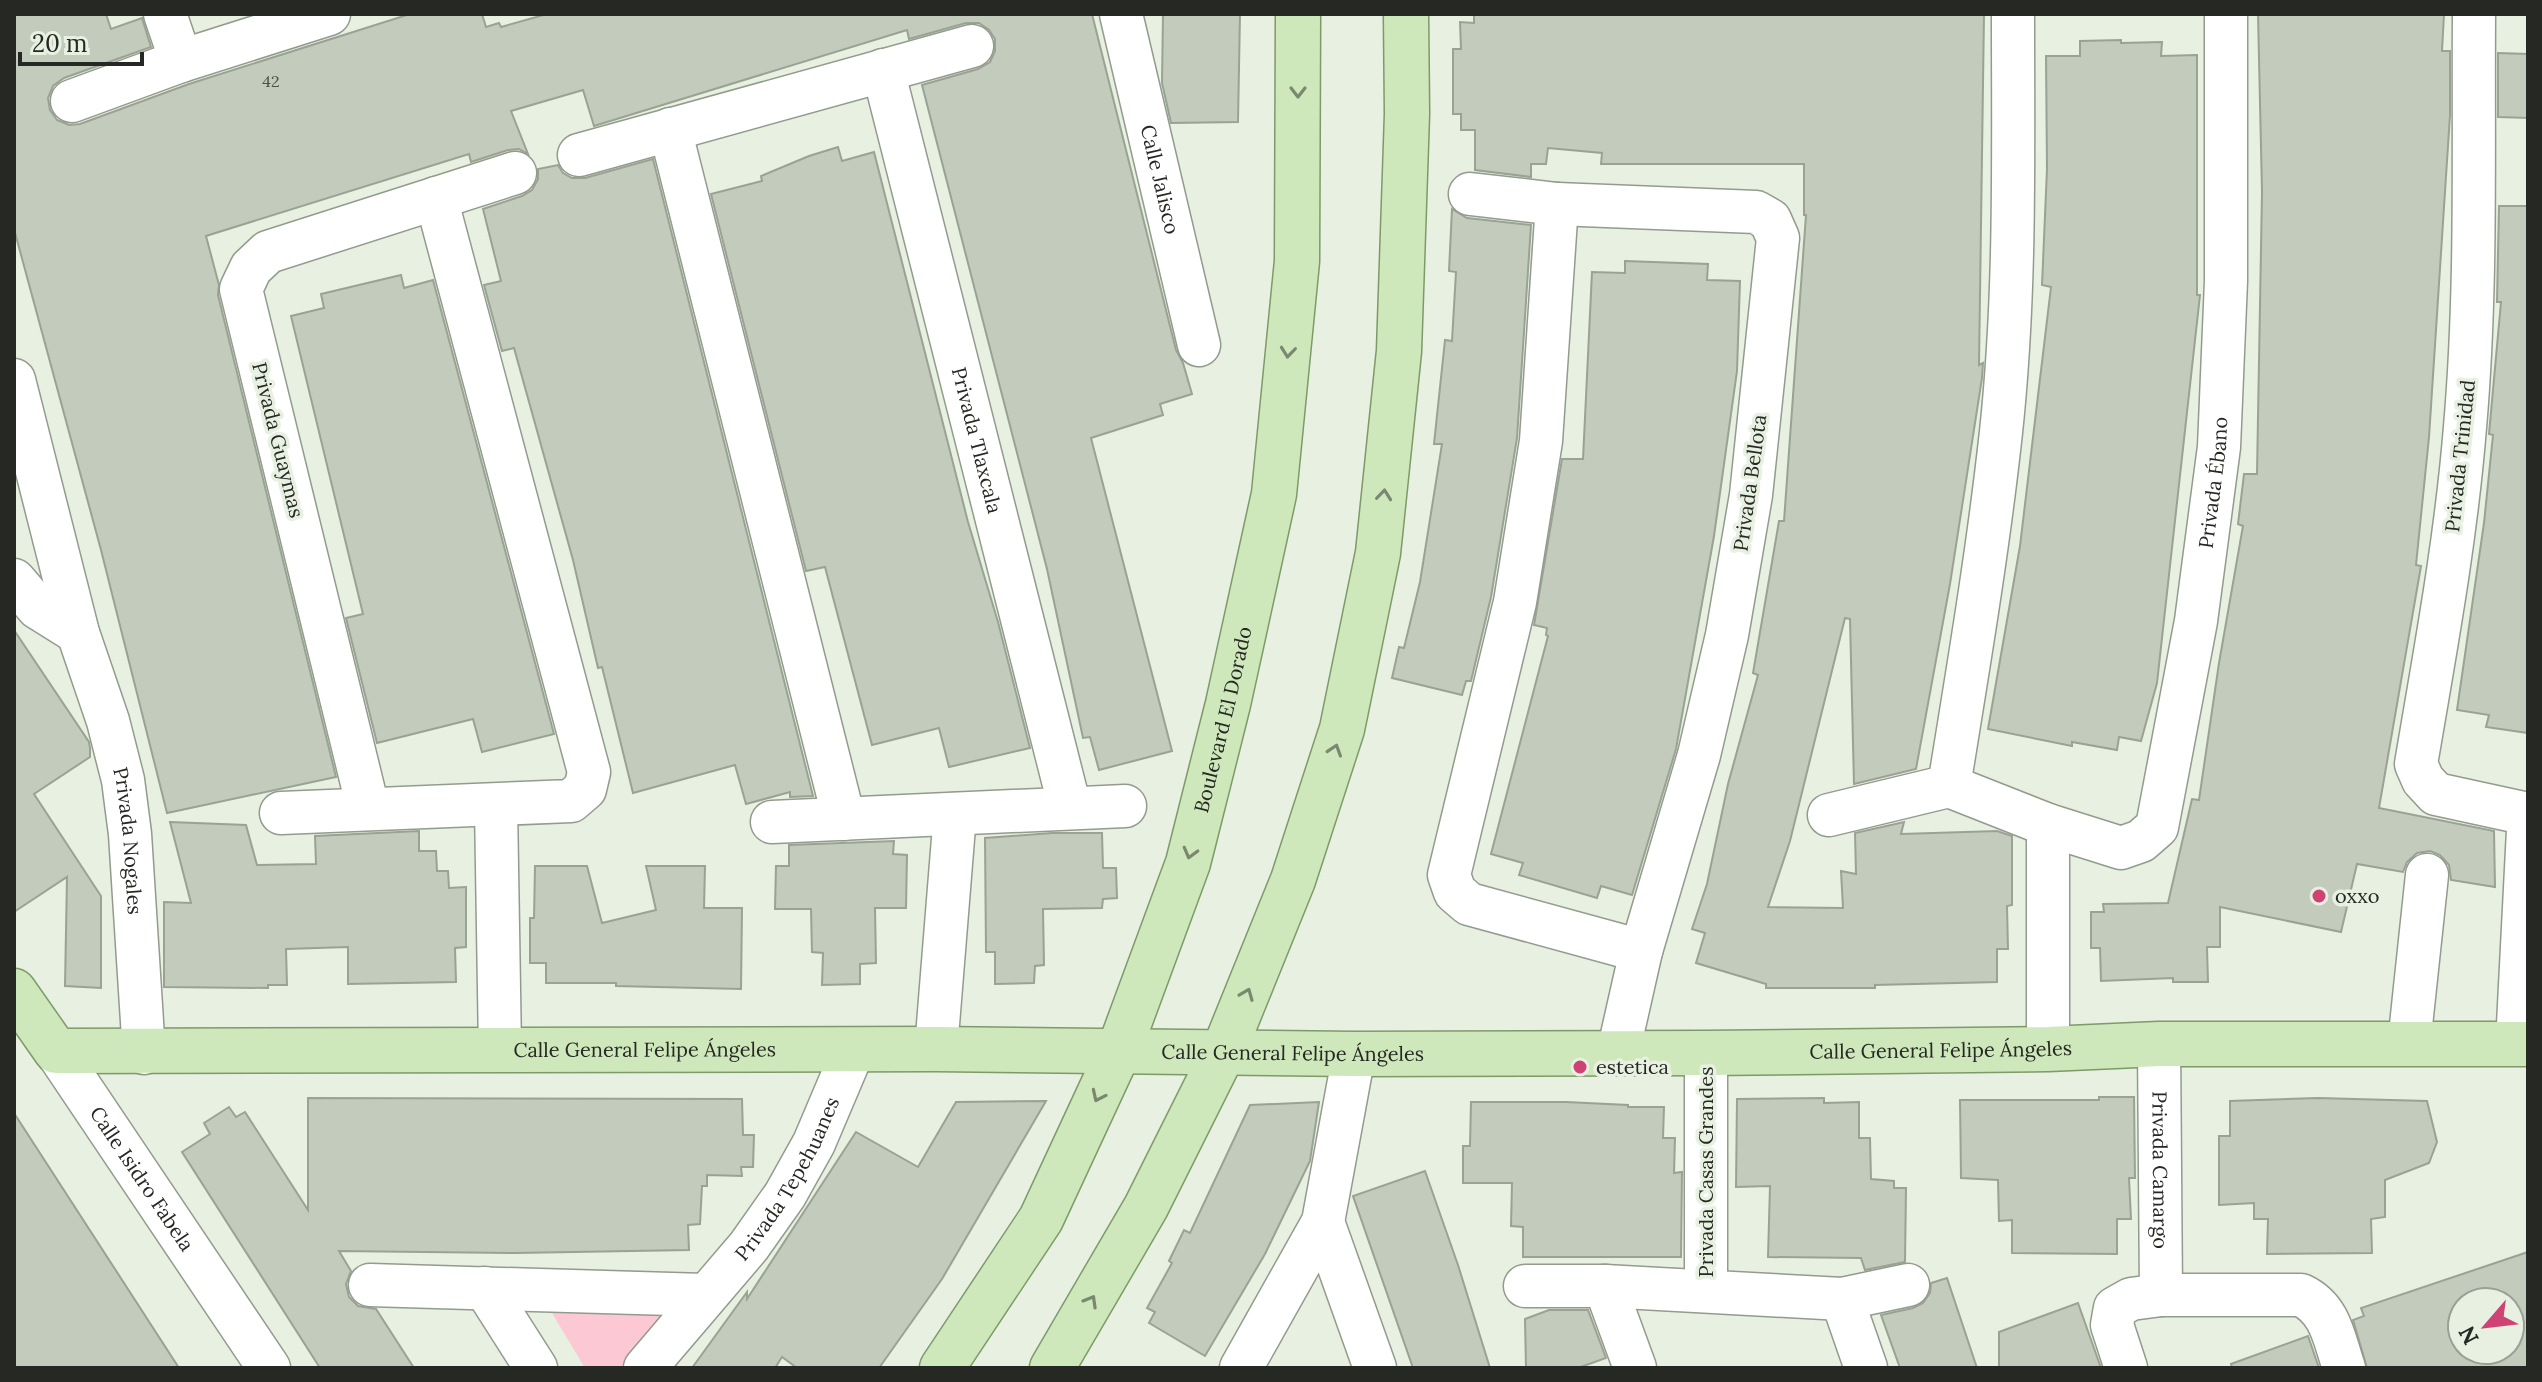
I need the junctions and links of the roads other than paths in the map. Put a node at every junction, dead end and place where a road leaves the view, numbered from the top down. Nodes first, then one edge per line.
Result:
1 (165, 14) edge
2 (329, 14) edge
3 (1121, 14) edge
4 (1298, 14) edge
5 (1406, 14) edge
6 (2013, 14) edge
7 (2226, 14) edge
8 (2474, 14) edge
9 (972, 46) dead end
10 (181, 61) junction
11 (883, 70) junction
12 (72, 101) dead end
13 (670, 129) junction
14 (579, 155) dead end
15 (515, 173) dead end
16 (1470, 194) dead end
17 (436, 198) junction
18 (1557, 204) junction
19 (1199, 345) dead end
20 (14, 380) edge
21 (14, 580) edge
22 (78, 633) junction
23 (1949, 786) junction
24 (496, 806) junction
25 (1125, 806) dead end
26 (368, 808) junction
27 (1070, 808) junction
28 (281, 813) dead end
29 (955, 814) junction
30 (2528, 814) edge
31 (1829, 815) dead end
32 (844, 819) junction
33 (772, 822) dead end
34 (2048, 825) junction
35 (2528, 830) edge
36 (2427, 875) dead end
37 (1641, 951) junction
38 (14, 991) edge
39 (2159, 1044) junction
40 (2409, 1044) junction
41 (2523, 1044) edge
42 (936, 1049) junction
43 (2048, 1049) junction
44 (500, 1050) junction
45 (56, 1051) junction
46 (853, 1051) junction
47 (144, 1053) junction
48 (1118, 1053) junction
49 (1223, 1053) junction
50 (1618, 1053) junction
51 (1706, 1053) junction
52 (1354, 1054) junction
53 (1323, 1222) junction
54 (370, 1285) dead end
55 (1908, 1285) dead end
56 (1525, 1286) dead end
57 (1605, 1286) junction
58 (485, 1288) junction
59 (1706, 1290) junction
60 (705, 1295) junction
61 (2161, 1295) junction
62 (1842, 1299) junction
63 (269, 1368) edge
64 (536, 1368) edge
65 (645, 1368) edge
66 (942, 1368) edge
67 (1052, 1368) edge
68 (1241, 1368) edge
69 (1375, 1368) edge
70 (1635, 1368) edge
71 (1866, 1368) edge
72 (2126, 1368) edge
73 (2344, 1368) edge

1 - 10 street
2 - 10 street
3 - 19 street, Calle Jalisco
4 -> 48 main road, Boulevard El Dorado
49 -> 5 main road
6 - 23 street
7 - 34 street, Privada Ébano
8 - 30 street, Privada Trinidad
9 - 11 street
10 - 12 street
11 - 13 street
11 - 27 street, Privada Tlaxcala
13 - 14 street
13 - 32 street
15 - 17 street, Privada Guaymas
16 - 18 street, Privada Bellota
17 - 24 street
17 - 26 street, Privada Guaymas
18 - 37 street
18 - 37 street, Privada Bellota
20 - 22 street, Privada Nogales
21 - 22 street
22 - 47 street, Privada Nogales
23 - 31 street
23 - 34 street, Privada Ébano
24 - 26 street
24 - 44 street
25 - 27 street
26 - 28 street
27 - 29 street
29 - 32 street
29 - 42 street
32 - 33 street
34 - 43 street
35 - 41 street
36 - 40 street
37 - 50 street, Privada Bellota
38 - 45 main road, Calle Isidro Fabela
39 - 40 main road, Calle General Felipe Ángeles
39 - 43 main road, Calle General Felipe Ángeles
39 - 61 street, Privada Camargo
40 - 41 main road, Calle General Felipe Ángeles
42 - 46 main road, Calle General Felipe Ángeles
42 - 48 main road, Calle General Felipe Ángeles
43 - 51 main road, Calle General Felipe Ángeles
44 - 46 main road, Calle General Felipe Ángeles
44 - 47 main road, Calle General Felipe Ángeles
45 - 47 main road, Calle General Felipe Ángeles
45 - 63 street, Calle Isidro Fabela
46 - 60 street, Privada Tepehuanes
48 - 49 main road, Calle General Felipe Ángeles
48 -> 66 main road, Boulevard El Dorado
49 - 52 main road, Calle General Felipe Ángeles
67 -> 49 main road
50 - 51 main road, Calle General Felipe Ángeles
50 - 52 main road, Calle General Felipe Ángeles
51 - 59 street, Privada Casas Grandes
52 - 53 street
53 - 68 street
53 - 69 street
54 - 58 street
55 - 62 street, Privada Casas Grandes
56 - 57 street, Privada Casas Grandes
57 - 59 street, Privada Casas Grandes
57 - 70 street
58 - 60 street
58 - 64 street
59 - 62 street, Privada Casas Grandes
60 - 65 street, Privada Tepehuanes
61 - 72 street
61 - 73 street
62 - 71 street

